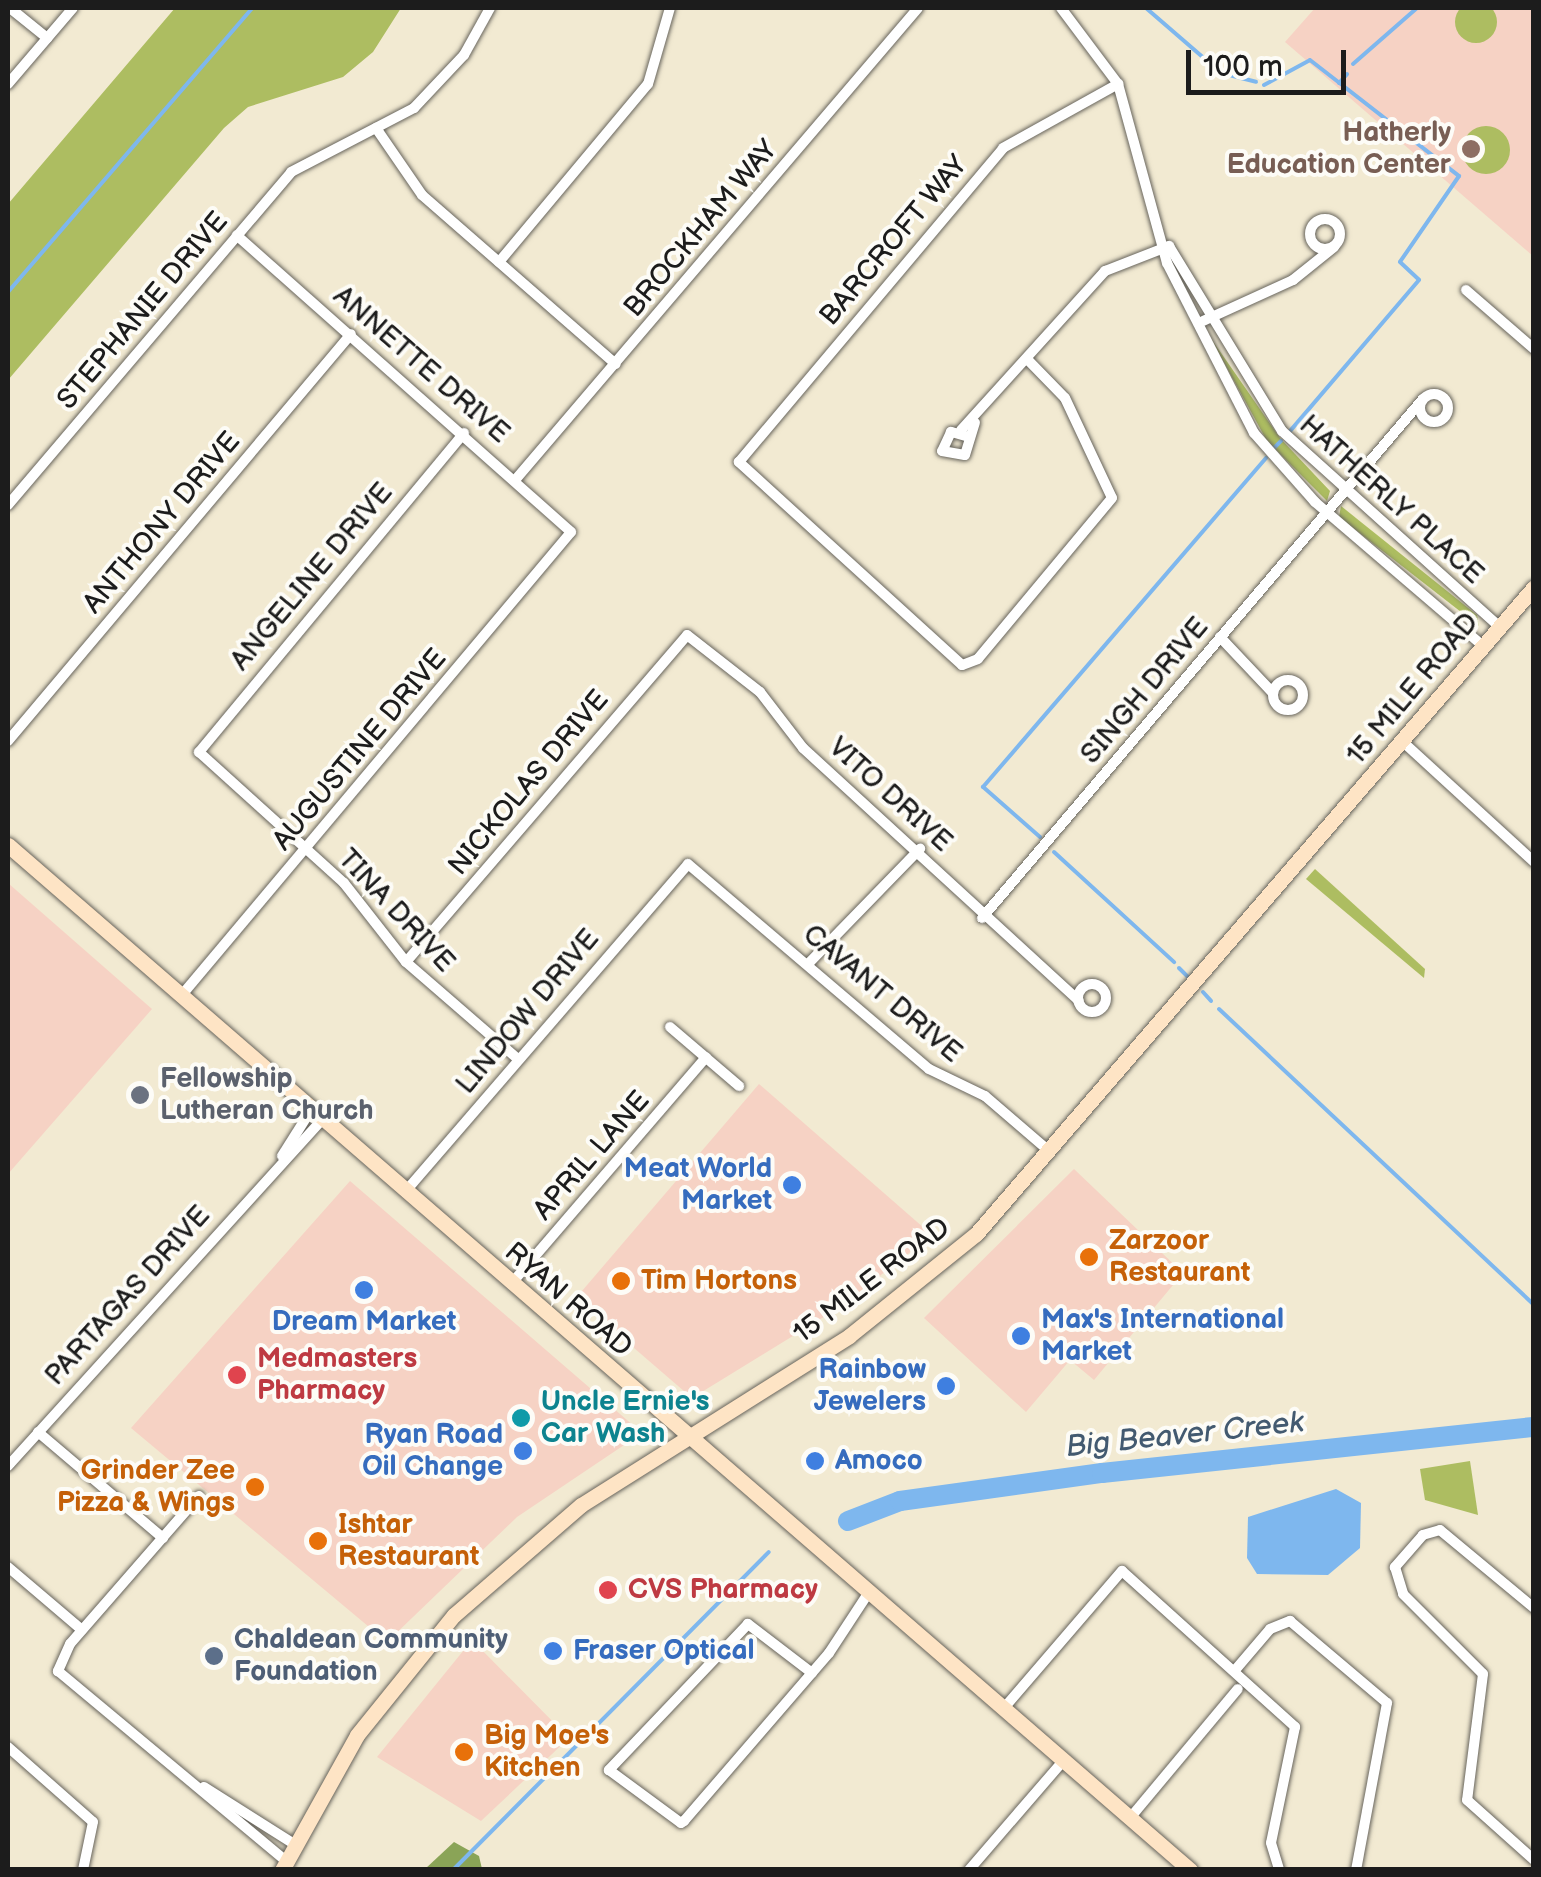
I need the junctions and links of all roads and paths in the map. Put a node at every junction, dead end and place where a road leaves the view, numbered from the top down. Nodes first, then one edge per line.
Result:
1 (10, 8) edge
2 (73, 8) edge
3 (490, 8) edge
4 (670, 8) edge
5 (918, 8) edge
6 (1061, 8) edge
7 (47, 38) junction
8 (8, 84) edge
9 (1118, 84) junction
10 (376, 128) junction
11 (237, 235) junction
12 (1312, 242) junction
13 (1169, 246) junction
14 (1334, 247) junction
15 (1313, 260) junction
16 (499, 262) junction
17 (1466, 290) dead end
18 (1207, 318) junction
19 (1193, 325) junction
20 (351, 334) junction
21 (1534, 348) edge
22 (1028, 359) junction
23 (616, 364) junction
24 (1422, 400) junction
25 (1426, 420) junction
26 (1401, 424) junction
27 (464, 433) junction
28 (965, 434) dead end
29 (516, 479) junction
30 (1342, 493) junction
31 (8, 505) edge
32 (1326, 512) junction
33 (571, 532) joint
34 (1532, 591) edge
35 (1500, 626) junction
36 (687, 635) joint
37 (1220, 637) junction
38 (1483, 646) junction
39 (1266, 677) junction
40 (1285, 680) junction
41 (1273, 694) junction
42 (8, 741) edge
43 (1402, 741) junction
44 (199, 752) joint
45 (8, 845) edge
46 (306, 849) junction
47 (920, 850) junction
48 (1534, 862) edge
49 (688, 864) joint
50 (982, 918) junction
51 (406, 962) junction
52 (808, 964) junction
53 (1086, 986) junction
54 (1068, 987) junction
55 (180, 996) junction
56 (1078, 1002) junction
57 (670, 1027) dead end
58 (518, 1058) junction
59 (706, 1058) junction
60 (739, 1086) dead end
61 (317, 1115) junction
62 (1051, 1152) junction
63 (405, 1192) junction
64 (511, 1284) junction
65 (38, 1432) junction
66 (690, 1437) junction
67 (8, 1466) edge
68 (199, 1496) dead end
69 (162, 1538) junction
70 (8, 1567) edge
71 (869, 1592) junction
72 (1534, 1608) edge
73 (82, 1630) junction
74 (1236, 1669) junction
75 (812, 1673) junction
76 (1238, 1689) dead end
77 (1004, 1708) junction
78 (8, 1747) edge
79 (1064, 1760) junction
80 (204, 1788) junction
81 (1130, 1818) junction
82 (294, 1844) junction
83 (1534, 1860) edge
84 (284, 1865) edge
85 (82, 1870) edge
86 (969, 1870) edge
87 (1190, 1870) edge
88 (1279, 1870) edge
89 (1356, 1870) edge

1 - 7 street
2 - 7 street
3 - 10 street
4 - 16 street
5 - 23 street, BROCKHAM WAY
6 - 9 street, HATHERLY PLACE
7 - 8 street
9 - 13 street, HATHERLY PLACE
9 - 22 street, BARCROFT WAY
10 - 11 street, STEPHANIE DRIVE
10 - 16 street
11 - 20 street, ANNETTE DRIVE
11 - 31 street, STEPHANIE DRIVE
12 - 14 street
12 - 14 street
12 - 15 street
13 - 18 street, HATHERLY PLACE
13 - 19 street, HATHERLY PLACE
13 - 22 street
14 - 15 street
15 - 18 street
16 - 23 street
17 - 21 street
18 - 19 street
18 - 30 street, HATHERLY PLACE
19 - 32 street, HATHERLY PLACE
20 - 27 street, ANNETTE DRIVE
20 - 42 street, ANTHONY DRIVE
22 - 28 street
23 - 29 street, BROCKHAM WAY
24 - 25 street
24 - 25 street
24 - 26 street, SINGH DRIVE
25 - 26 street
26 - 30 street, SINGH DRIVE
27 - 29 street, ANNETTE DRIVE
27 - 44 street, ANGELINE DRIVE
29 - 33 street, ANNETTE DRIVE
30 - 32 street, SINGH DRIVE
30 - 35 street, HATHERLY PLACE
32 - 37 street, SINGH DRIVE
32 - 38 street, HATHERLY PLACE
33 - 46 street, AUGUSTINE DRIVE
34 - 35 main road, 15 MILE ROAD
35 - 38 main road, 15 MILE ROAD
36 - 47 street, VITO DRIVE
36 - 51 street, NICKOLAS DRIVE
37 - 39 street
37 - 50 street, SINGH DRIVE
38 - 43 main road, 15 MILE ROAD
39 - 40 street
39 - 41 street
40 - 41 street
40 - 41 street
43 - 48 street
43 - 62 main road, 15 MILE ROAD
44 - 46 street, TINA DRIVE
45 - 55 main road, RYAN ROAD
46 - 51 street, TINA DRIVE
46 - 55 street, AUGUSTINE DRIVE
47 - 50 street, VITO DRIVE
47 - 52 street
49 - 52 street, CAVANT DRIVE
49 - 58 street, LINDOW DRIVE
50 - 54 street, VITO DRIVE
51 - 58 street, TINA DRIVE
52 - 62 street, CAVANT DRIVE
53 - 54 street
53 - 56 street
53 - 56 street
54 - 56 street, VITO DRIVE
55 - 61 main road, RYAN ROAD
57 - 59 street
58 - 63 street, LINDOW DRIVE
59 - 60 street
59 - 64 street, APRIL LANE
61 - 63 main road, RYAN ROAD
61 - 65 street, PARTAGAS DRIVE
62 - 66 main road, 15 MILE ROAD
63 - 64 main road, RYAN ROAD
64 - 66 main road, RYAN ROAD
65 - 67 street, PARTAGAS DRIVE
65 - 69 street
66 - 71 main road, RYAN ROAD
66 - 82 main road, 15 MILE ROAD
68 - 69 street
69 - 73 street
70 - 73 street
71 - 75 street
71 - 77 main road, RYAN ROAD
72 - 83 street
73 - 80 street
74 - 77 street
74 - 88 street
74 - 89 street
75 - 75 street
76 - 81 street
77 - 79 main road, RYAN ROAD
78 - 85 street
79 - 81 main road, RYAN ROAD
79 - 86 street
80 - 82 street
80 - 84 street
81 - 87 main road, RYAN ROAD
82 - 84 main road, 15 MILE ROAD

